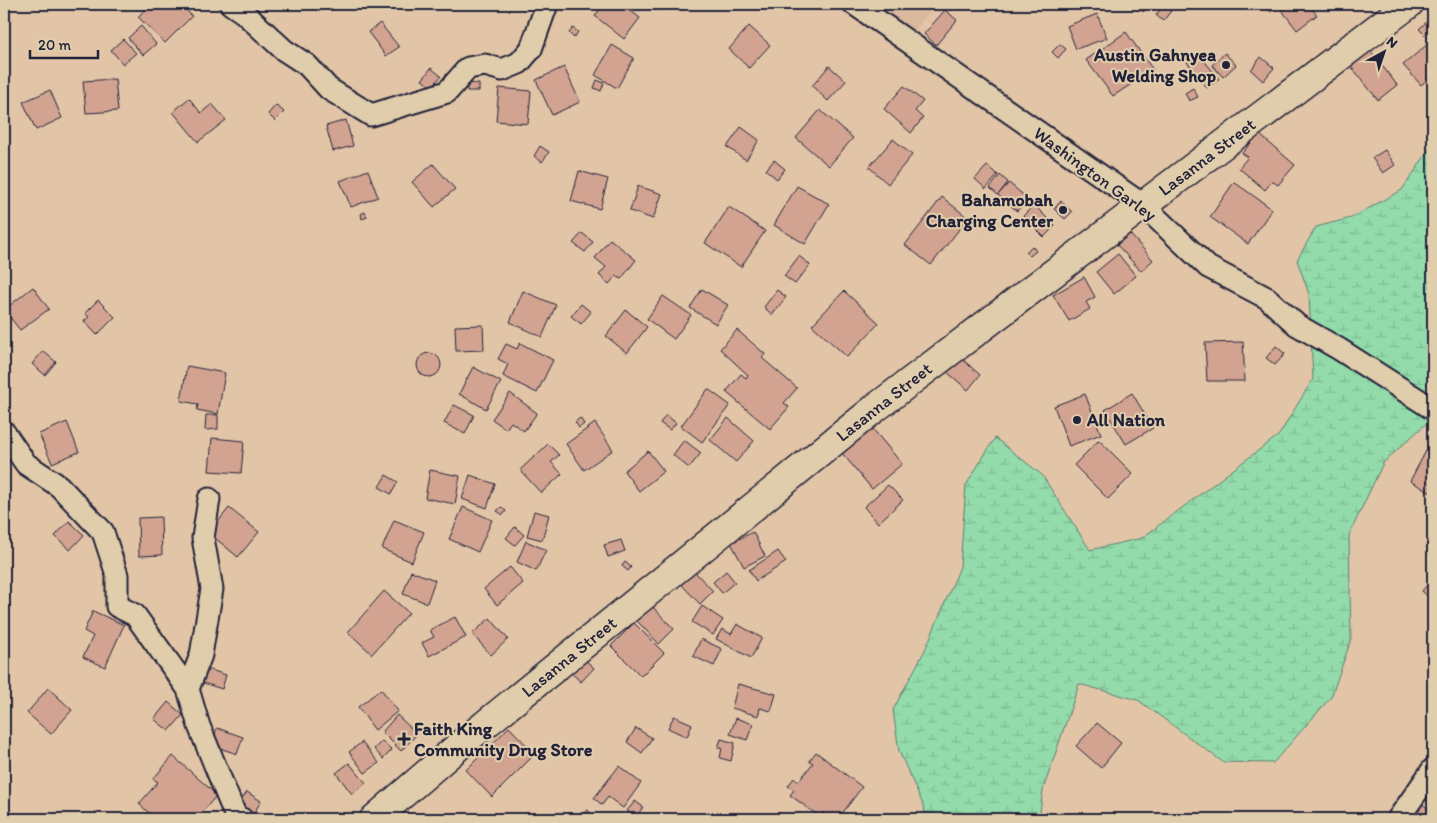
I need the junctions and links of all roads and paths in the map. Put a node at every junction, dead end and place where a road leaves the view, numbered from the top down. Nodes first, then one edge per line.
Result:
1 (231, 4) edge
2 (547, 4) edge
3 (854, 4) edge
4 (1410, 4) edge
5 (1143, 205) junction
6 (1433, 409) edge
7 (4, 432) edge
8 (209, 499) dead end
9 (188, 689) junction
10 (1433, 769) edge
11 (242, 819) edge
12 (374, 819) edge
13 (1398, 819) edge

1 - 2 street
3 - 5 street, Washington Garley
4 - 5 street, Lasanna Street
5 - 6 street, Washington Garley
5 - 12 street, Lasanna Street
7 - 9 street
8 - 9 street
9 - 11 street
10 - 13 street

